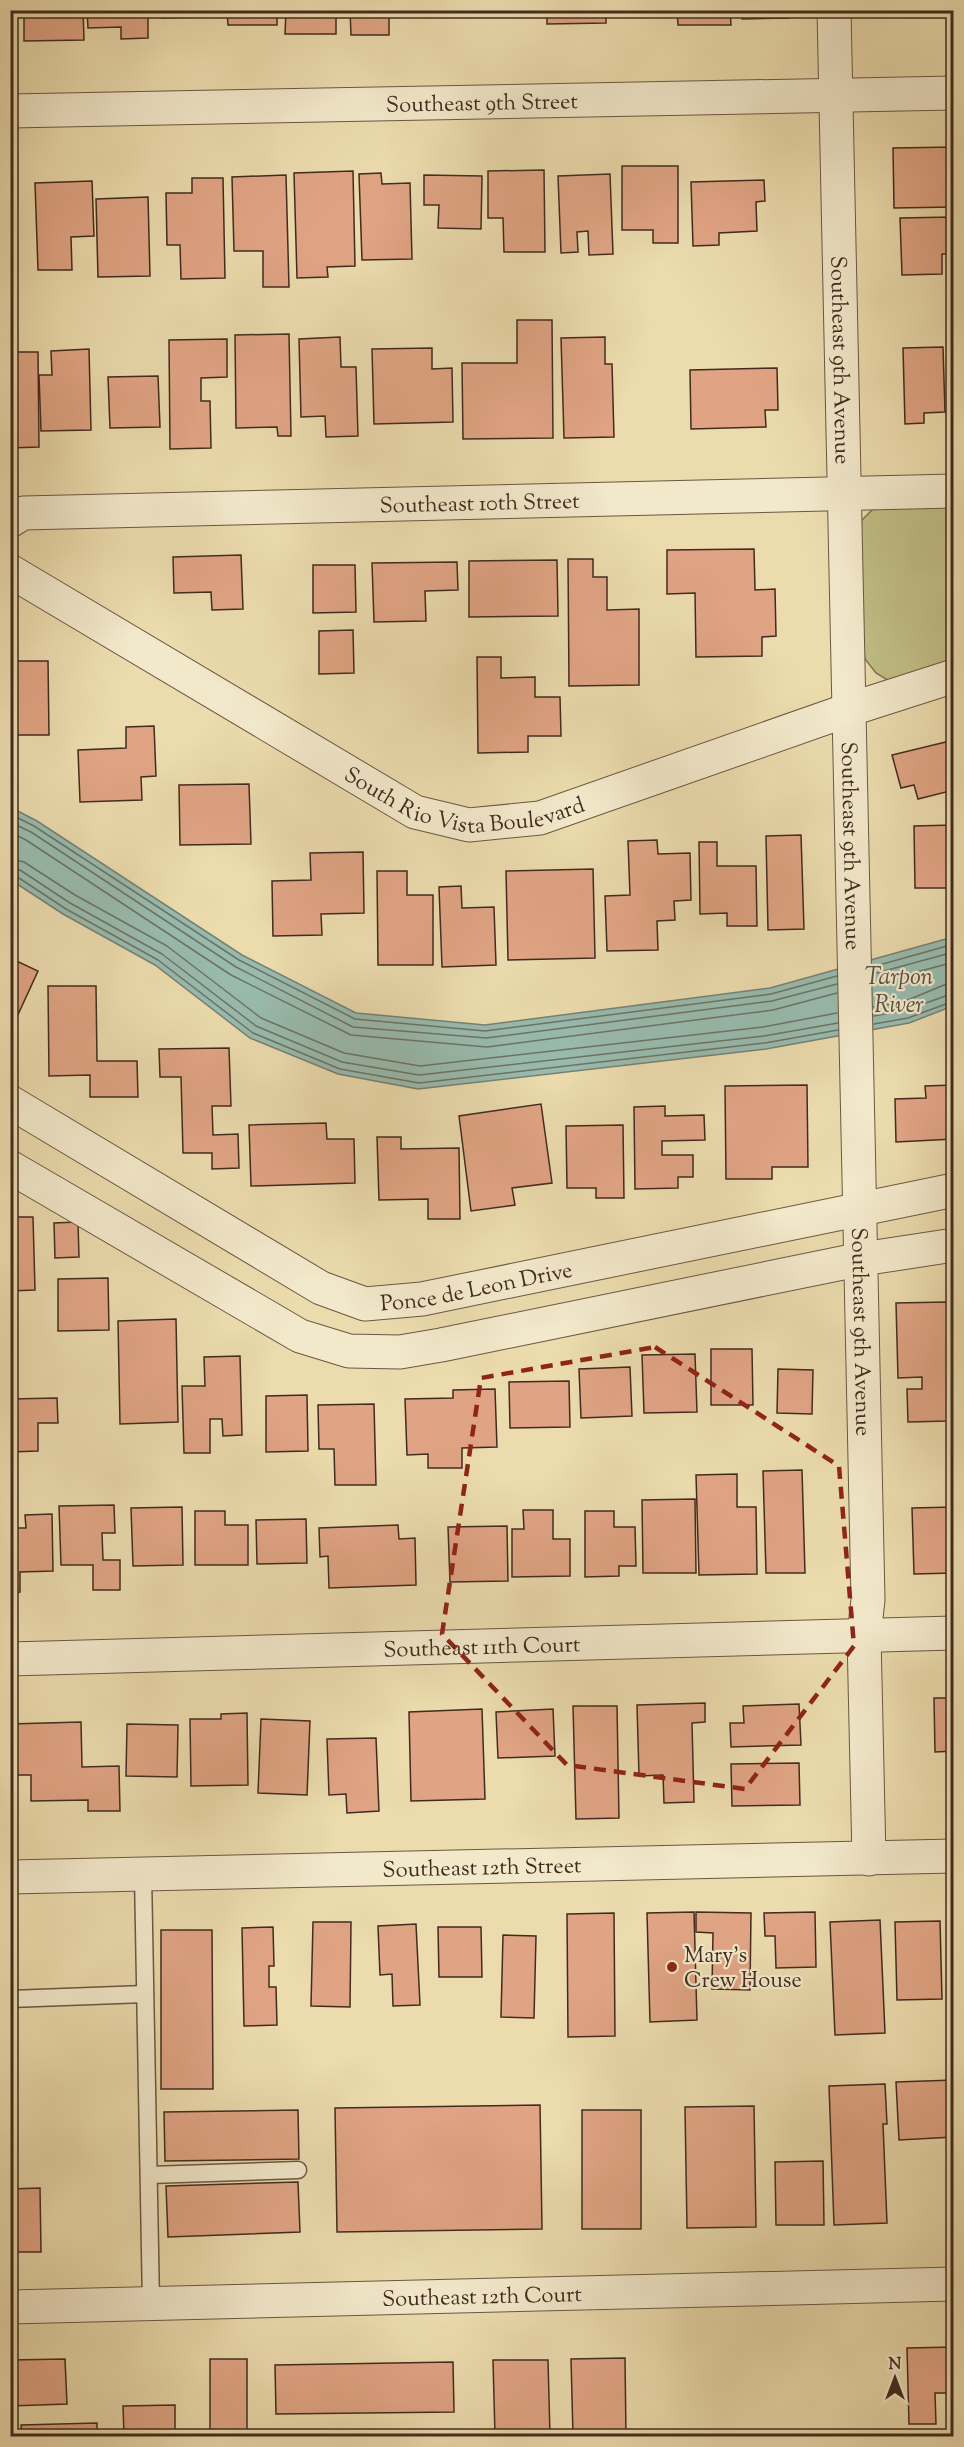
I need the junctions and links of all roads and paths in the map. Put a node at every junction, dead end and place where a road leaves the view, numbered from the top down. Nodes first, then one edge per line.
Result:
1 (834, 10) edge
2 (954, 93) edge
3 (836, 95) junction
4 (10, 111) edge
5 (954, 490) edge
6 (844, 494) junction
7 (10, 521) edge
8 (10, 571) edge
9 (954, 676) edge
10 (848, 710) junction
11 (10, 1102) edge
12 (10, 1167) edge
13 (954, 1190) edge
14 (860, 1208) junction
15 (755, 1231) junction
16 (954, 1245) edge
17 (862, 1259) junction
18 (762, 1280) junction
19 (954, 1633) edge
20 (864, 1635) junction
21 (10, 1659) edge
22 (954, 1856) edge
23 (869, 1859) junction
24 (143, 1874) junction
25 (10, 1877) edge
26 (145, 1994) junction
27 (10, 1999) edge
28 (298, 2170) dead end
29 (148, 2175) junction
30 (954, 2284) edge
31 (151, 2304) junction
32 (10, 2307) edge

1 - 3 street, Southeast 9th Avenue
2 - 3 street, Southeast 9th Street
3 - 4 street, Southeast 9th Street
3 - 6 street, Southeast 9th Avenue
5 - 6 street, Southeast 10th Street
6 - 7 street, Southeast 10th Street
6 - 10 street, Southeast 9th Avenue
8 - 10 street, South Rio Vista Boulevard
9 - 10 street, South Rio Vista Boulevard
10 - 14 street, Southeast 9th Avenue
11 - 15 street, Ponce de Leon Drive
12 - 18 street
13 - 14 street, Ponce de Leon Drive
14 - 15 street, Ponce de Leon Drive
14 - 17 street, Southeast 9th Avenue
15 - 18 street
16 - 17 street
17 - 18 street
17 - 20 street, Southeast 9th Avenue
19 - 20 street, Southeast 11th Court
20 - 21 street, Southeast 11th Court
20 - 23 street, Southeast 9th Avenue
22 - 23 street, Southeast 12th Street
23 - 24 street, Southeast 12th Street
24 - 25 street, Southeast 12th Street
24 - 26 lane
26 - 27 lane
26 - 29 lane
28 - 29 lane
29 - 31 lane
30 - 31 street, Southeast 12th Court
31 - 32 street, Southeast 12th Court

